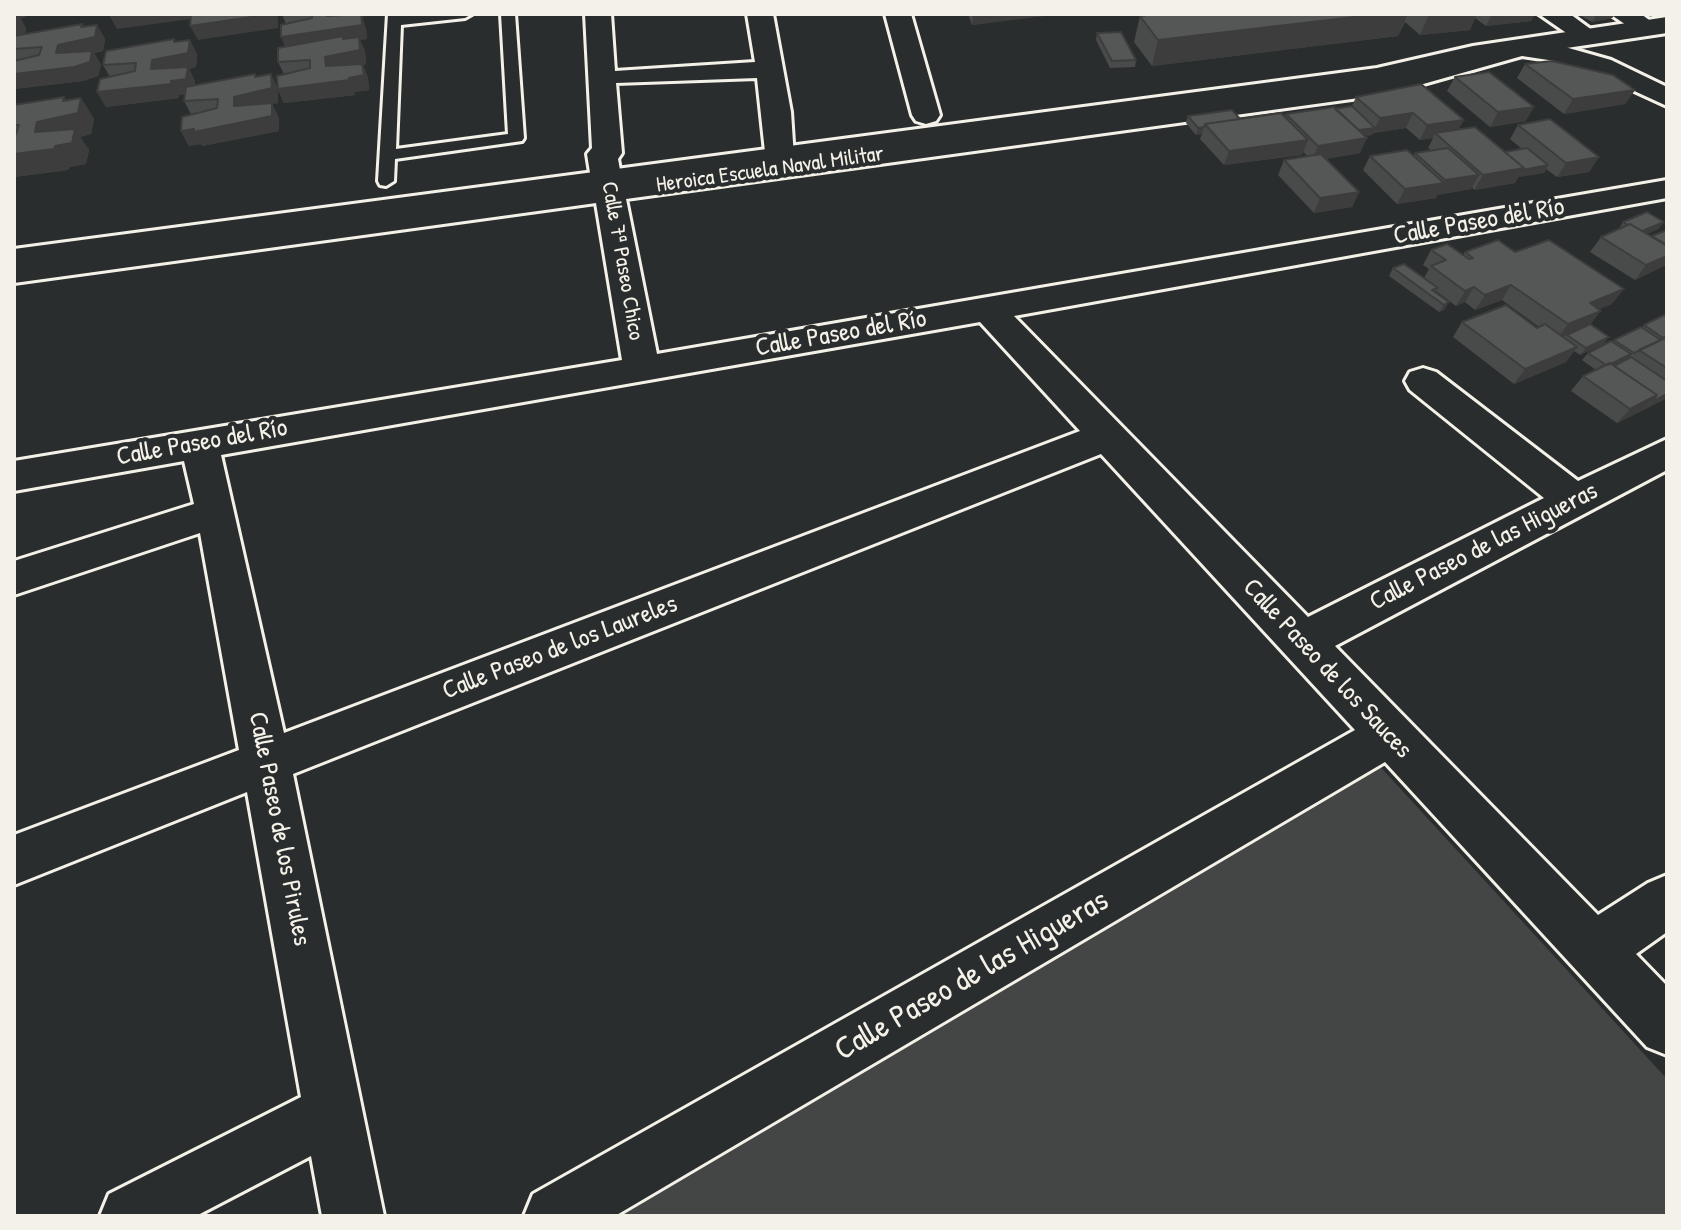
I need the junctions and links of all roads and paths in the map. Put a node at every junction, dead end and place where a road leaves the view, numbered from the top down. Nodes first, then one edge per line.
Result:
1 (465, 14) edge
2 (508, 14) edge
3 (598, 14) edge
4 (624, 14) edge
5 (760, 14) edge
6 (898, 14) edge
7 (1552, 14) edge
8 (1623, 14) edge
9 (395, 17) edge
10 (1657, 26) edge
11 (1587, 36) junction
12 (1521, 48) junction
13 (1473, 54) junction
14 (771, 69) junction
15 (624, 77) junction
16 (1667, 98) edge
17 (926, 115) junction
18 (779, 144) junction
19 (611, 166) junction
20 (387, 168) junction
21 (1667, 189) edge
22 (14, 234) edge
23 (14, 259) edge
24 (14, 273) edge
25 (988, 310) junction
26 (642, 368) junction
27 (1423, 381) dead end
28 (1107, 436) junction
29 (199, 443) junction
30 (1667, 453) edge
31 (14, 476) edge
32 (1575, 501) junction
33 (216, 512) junction
34 (14, 578) edge
35 (1301, 642) junction
36 (1389, 735) junction
37 (266, 762) junction
38 (14, 860) edge
39 (1667, 901) edge
40 (1594, 950) junction
41 (1667, 1027) edge
42 (334, 1112) junction
43 (131, 1216) edge
44 (353, 1216) edge
45 (555, 1216) edge

1 - 9 lane
2 - 20 lane
3 - 19 street
4 - 15 street
5 - 14 street
6 - 17 street
7 - 11 street
8 - 10 street
9 - 20 lane
10 - 11 street, Heroica Escuela Naval Militar
11 - 12 street, Heroica Escuela Naval Militar
12 - 13 street, Heroica Escuela Naval Militar
12 - 16 street
12 - 19 street, Heroica Escuela Naval Militar
13 - 17 street, Heroica Escuela Naval Militar
13 - 18 street, Heroica Escuela Naval Militar
14 - 15 street
14 - 18 street
15 - 19 street
17 - 18 street, Heroica Escuela Naval Militar
18 - 19 street, Heroica Escuela Naval Militar
19 - 20 street, Heroica Escuela Naval Militar
19 - 23 street, Heroica Escuela Naval Militar
19 - 24 street, Heroica Escuela Naval Militar
19 - 26 street, Calle 7ª Paseo Chico
20 - 22 street, Heroica Escuela Naval Militar
21 - 25 street, Calle Paseo del Río
25 - 26 street, Calle Paseo del Río
25 - 28 street, Calle Paseo de los Sauces
26 - 29 street, Calle Paseo del Río
27 - 32 street
28 - 35 street, Calle Paseo de los Sauces
28 - 37 street, Calle Paseo de los Laureles
29 - 31 street, Calle Paseo del Río
29 - 33 street, Calle Paseo de los Pirules
30 - 32 street, Calle Paseo de las Higueras
32 - 35 street, Calle Paseo de las Higueras
33 - 34 street
33 - 37 street, Calle Paseo de los Pirules
35 - 36 street, Calle Paseo de los Sauces
36 - 40 street, Calle Paseo de los Sauces
36 - 45 street, Calle Paseo de las Higueras
37 - 38 street, Calle Paseo de los Laureles
37 - 42 street, Calle Paseo de los Pirules
39 - 40 street
40 - 41 street, Calle Paseo de los Sauces
42 - 43 street
42 - 44 street, Calle Paseo de los Pirules

